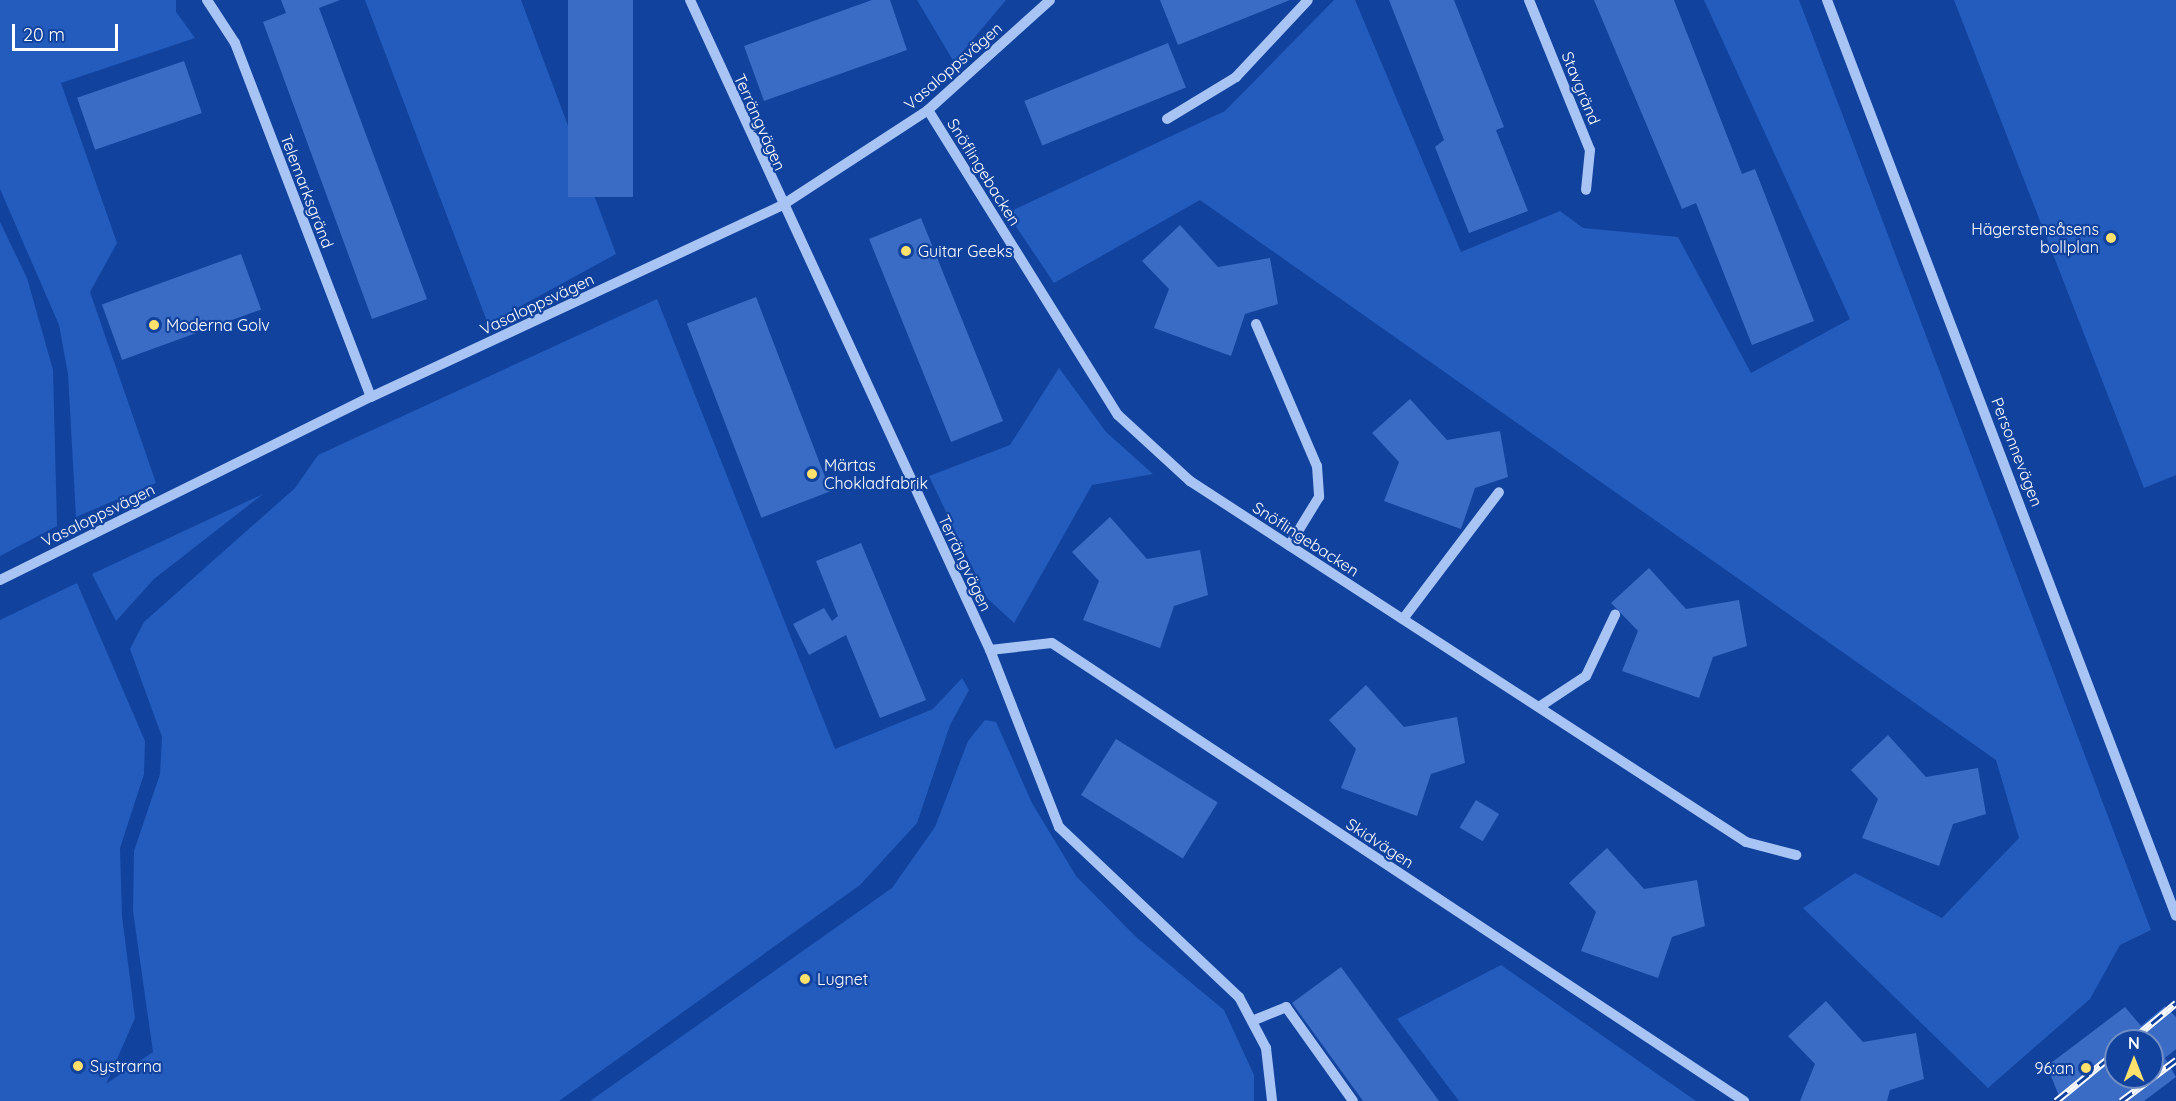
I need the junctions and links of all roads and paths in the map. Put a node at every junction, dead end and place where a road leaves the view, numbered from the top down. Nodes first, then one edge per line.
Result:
1 (207, 0) edge
2 (690, 0) edge
3 (1050, 0) edge
4 (1308, 0) edge
5 (1529, 0) edge
6 (1827, 0) edge
7 (928, 110) junction
8 (1167, 119) dead end
9 (1586, 190) dead end
10 (781, 206) junction
11 (1256, 324) dead end
12 (371, 398) junction
13 (1499, 492) dead end
14 (1289, 546) junction
15 (0, 580) edge
16 (1615, 615) dead end
17 (1402, 619) junction
18 (990, 650) junction
19 (1539, 707) junction
20 (1796, 855) dead end
21 (2176, 916) edge
22 (1252, 1021) junction
23 (1272, 1101) edge
24 (1353, 1101) edge
25 (1744, 1101) edge

1 - 12 street, Telemarksgränd
2 - 10 street, Terrängvägen
3 - 7 street, Vasaloppsvägen
4 - 8 street
5 - 9 street, Stavgränd
6 - 21 street, Personnevägen
7 - 10 street, Vasaloppsvägen
7 - 14 street, Snöflingebacken
10 - 12 street, Vasaloppsvägen
10 - 18 street, Terrängvägen
11 - 14 street
12 - 15 street, Vasaloppsvägen
13 - 17 street
14 - 17 street, Snöflingebacken
16 - 19 street
17 - 19 street, Snöflingebacken
18 - 22 street, Terrängvägen
18 - 25 street, Skidvägen
19 - 20 street, Snöflingebacken
22 - 23 street, Terrängvägen
22 - 24 street

